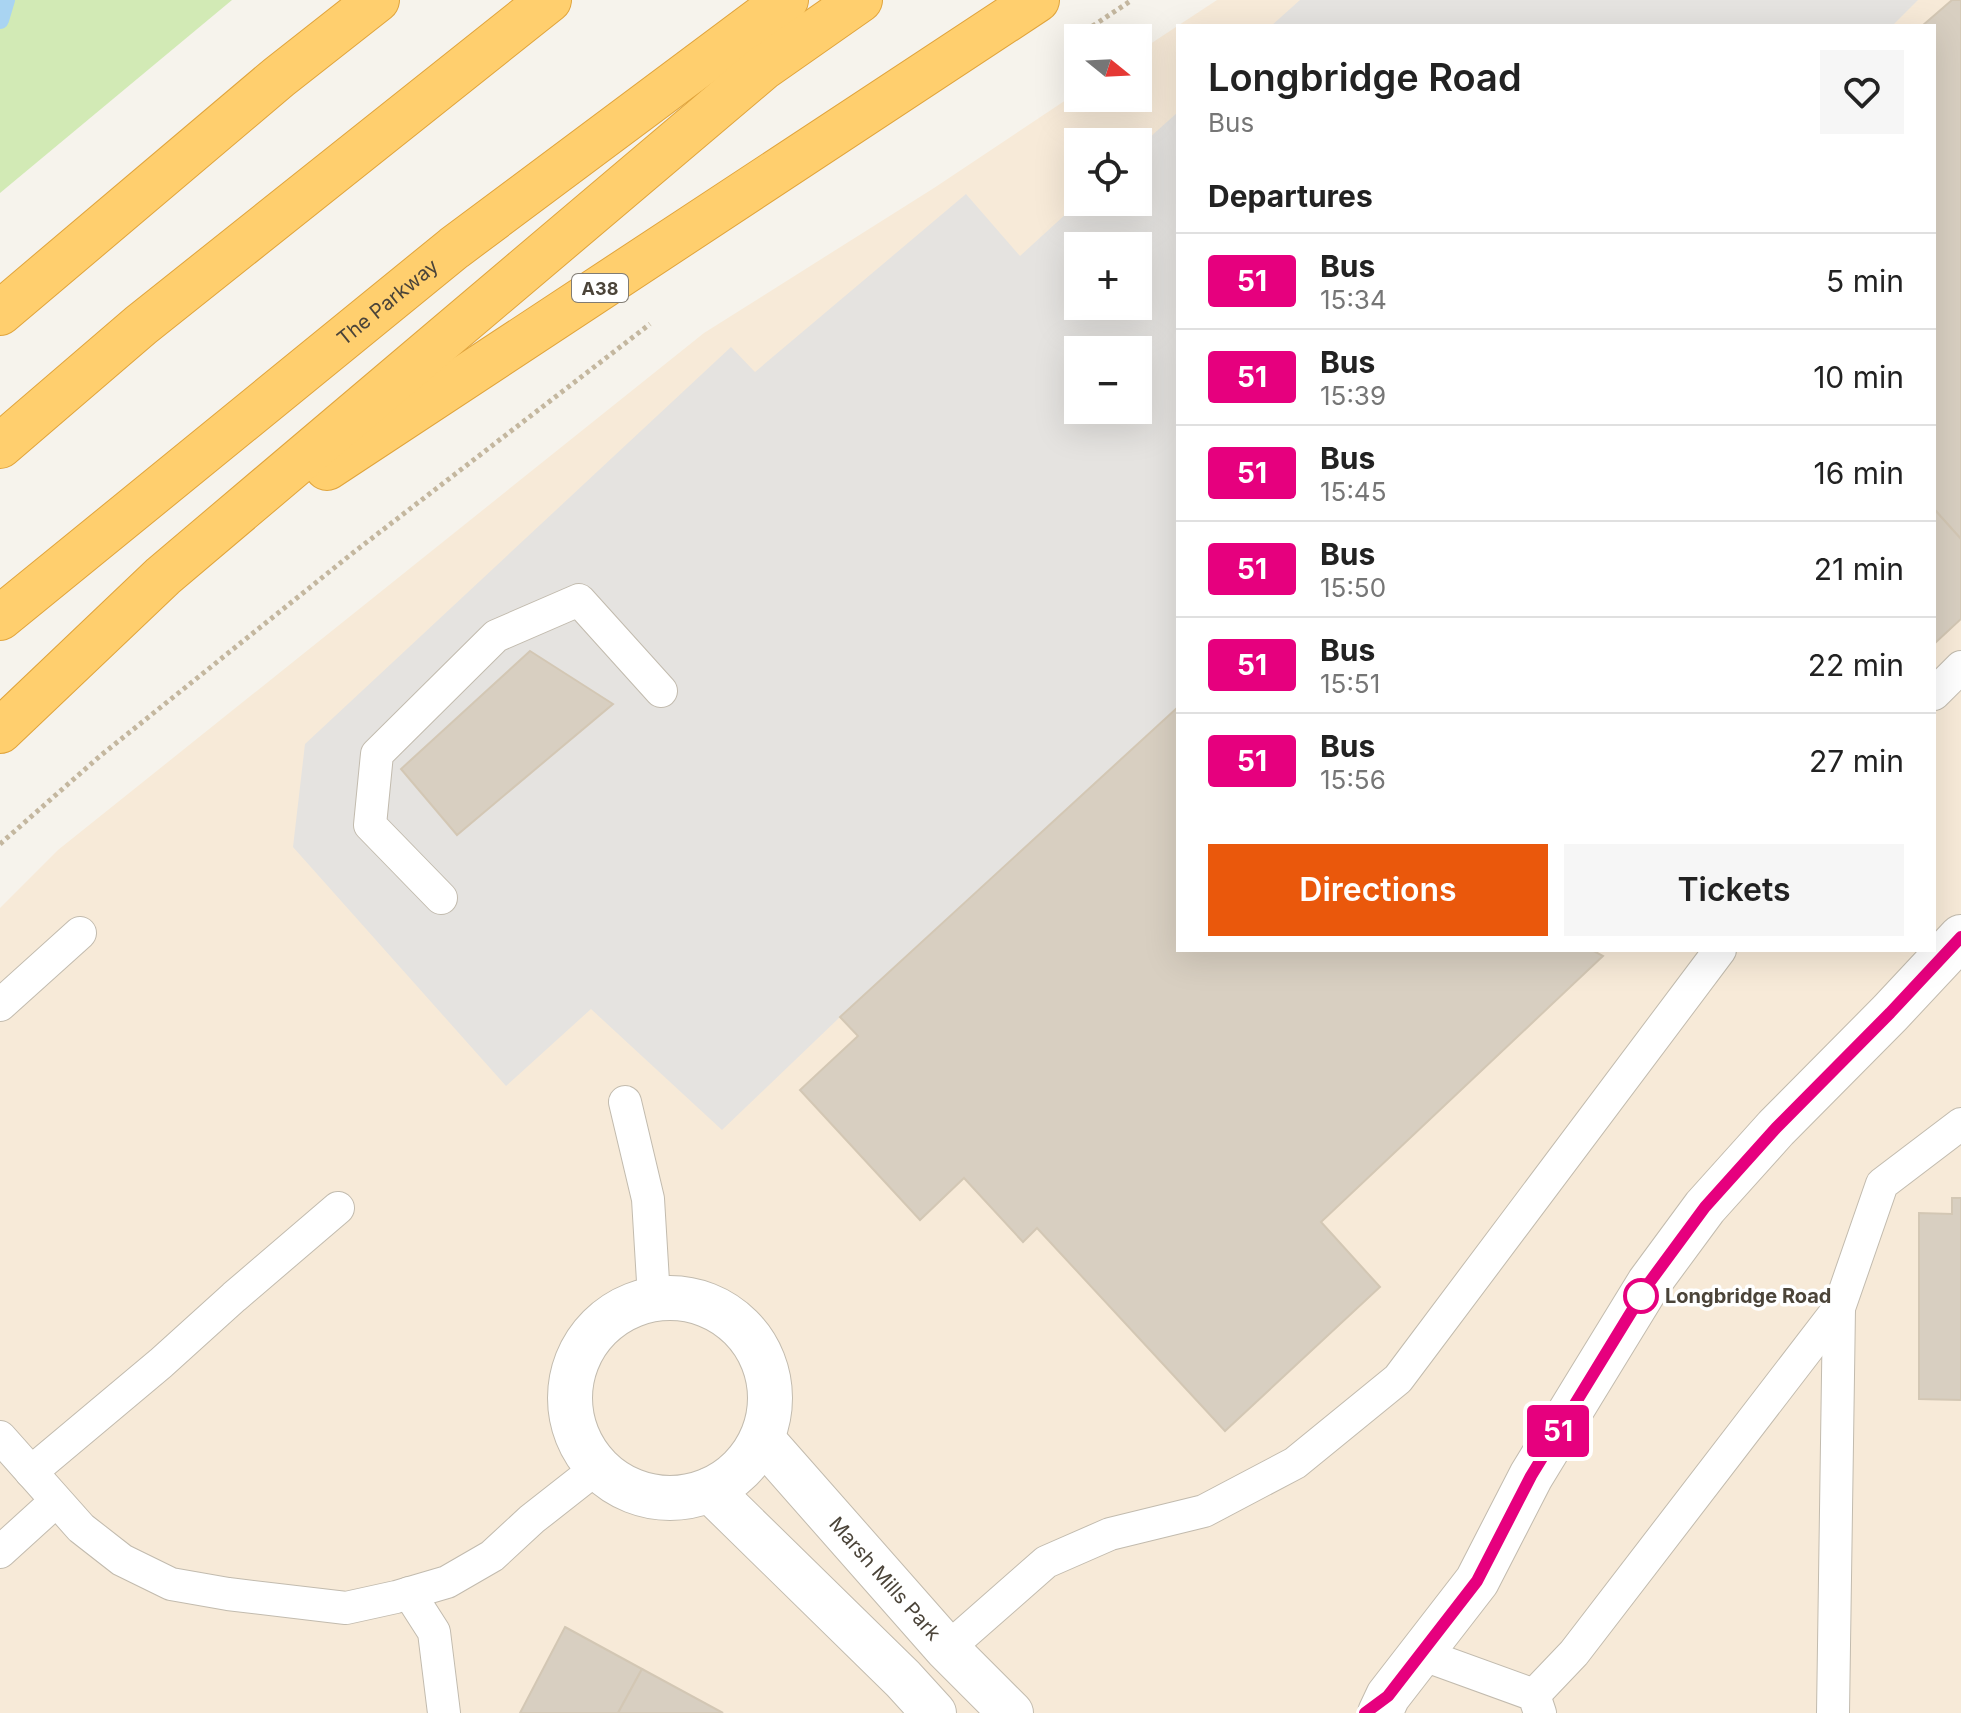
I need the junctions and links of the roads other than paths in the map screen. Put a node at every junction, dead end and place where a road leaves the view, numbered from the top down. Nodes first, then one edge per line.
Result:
1 (377, 0) edge
2 (549, 0) edge
3 (786, 0) edge
4 (860, 0) edge
5 (1037, 0) edge
6 (0, 313) edge
7 (0, 446) edge
8 (163, 576) junction
9 (0, 618) edge
10 (1961, 667) edge
11 (661, 691) dead end
12 (1936, 692) edge
13 (0, 731) edge
14 (441, 898) dead end
15 (80, 933) dead end
16 (1961, 937) edge
17 (1718, 952) edge
18 (0, 1005) edge
19 (625, 1102) dead end
20 (1961, 1124) edge
21 (338, 1208) dead end
22 (654, 1298) junction
23 (1839, 1308) junction
24 (0, 1437) edge
25 (762, 1439) junction
26 (597, 1468) junction
27 (31, 1472) junction
28 (710, 1490) junction
29 (56, 1501) junction
30 (0, 1552) edge
31 (409, 1593) junction
32 (947, 1649) junction
33 (1421, 1654) junction
34 (1537, 1704) edge
35 (1378, 1707) edge
36 (444, 1713) edge
37 (934, 1713) edge
38 (1011, 1713) edge
39 (1833, 1713) edge

1 - 6 highway
2 - 7 highway
3 - 9 highway, The Parkway
4 - 8 highway, A38
5 - 8 highway, A38
8 - 13 highway, A38
10 - 12 lane
11 - 14 lane
15 - 18 lane
16 - 33 street
17 - 32 lane
19 - 22 lane
20 - 23 lane
21 - 27 lane
22 - 25 street
22 - 26 street
23 - 34 lane
23 - 39 lane
24 - 27 lane
25 - 28 street
25 - 32 street, Marsh Mills Park
26 - 28 street
26 - 31 lane
27 - 29 lane
28 - 37 street
29 - 30 lane
29 - 31 lane
31 - 36 lane
32 - 38 street, Marsh Mills Park
33 - 34 lane
33 - 35 street

